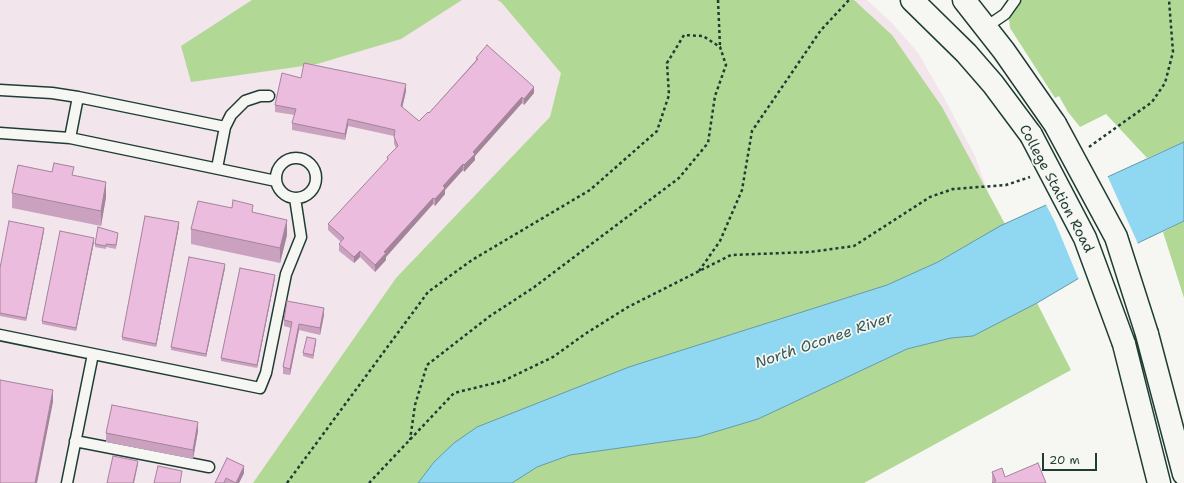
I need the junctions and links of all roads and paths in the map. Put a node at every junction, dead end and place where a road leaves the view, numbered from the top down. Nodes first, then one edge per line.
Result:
1 (718, 0) edge
2 (849, 0) edge
3 (912, 0) edge
4 (964, 0) edge
5 (1015, 0) edge
6 (1169, 0) edge
7 (986, 27) junction
8 (720, 47) junction
9 (0, 90) edge
10 (269, 96) dead end
11 (78, 97) junction
12 (225, 127) junction
13 (0, 133) edge
14 (70, 138) junction
15 (1088, 148) dead end
16 (217, 168) junction
17 (1033, 176) dead end
18 (276, 181) junction
19 (295, 198) junction
20 (699, 272) junction
21 (0, 335) edge
22 (93, 354) junction
23 (410, 440) junction
24 (76, 441) junction
25 (209, 467) dead end
26 (1184, 474) edge
27 (67, 483) edge
28 (287, 483) edge
29 (369, 483) edge
30 (1159, 483) edge

1 - 8 path
2 - 20 path
3 - 30 main road, College Station Road, bridge
4 - 7 main road, College Station Road
5 - 7 lane
6 - 15 path
7 - 26 main road, College Station Road, bridge
8 - 23 path
8 - 28 path
9 - 11 lane
10 - 12 lane
11 - 12 lane
11 - 14 lane
12 - 16 lane
13 - 14 lane
14 - 16 lane
16 - 18 lane
17 - 20 path
18 - 19 lane
18 - 19 lane
19 - 22 lane
20 - 23 path
21 - 22 lane
22 - 24 lane
23 - 29 path
24 - 25 lane
24 - 27 lane

